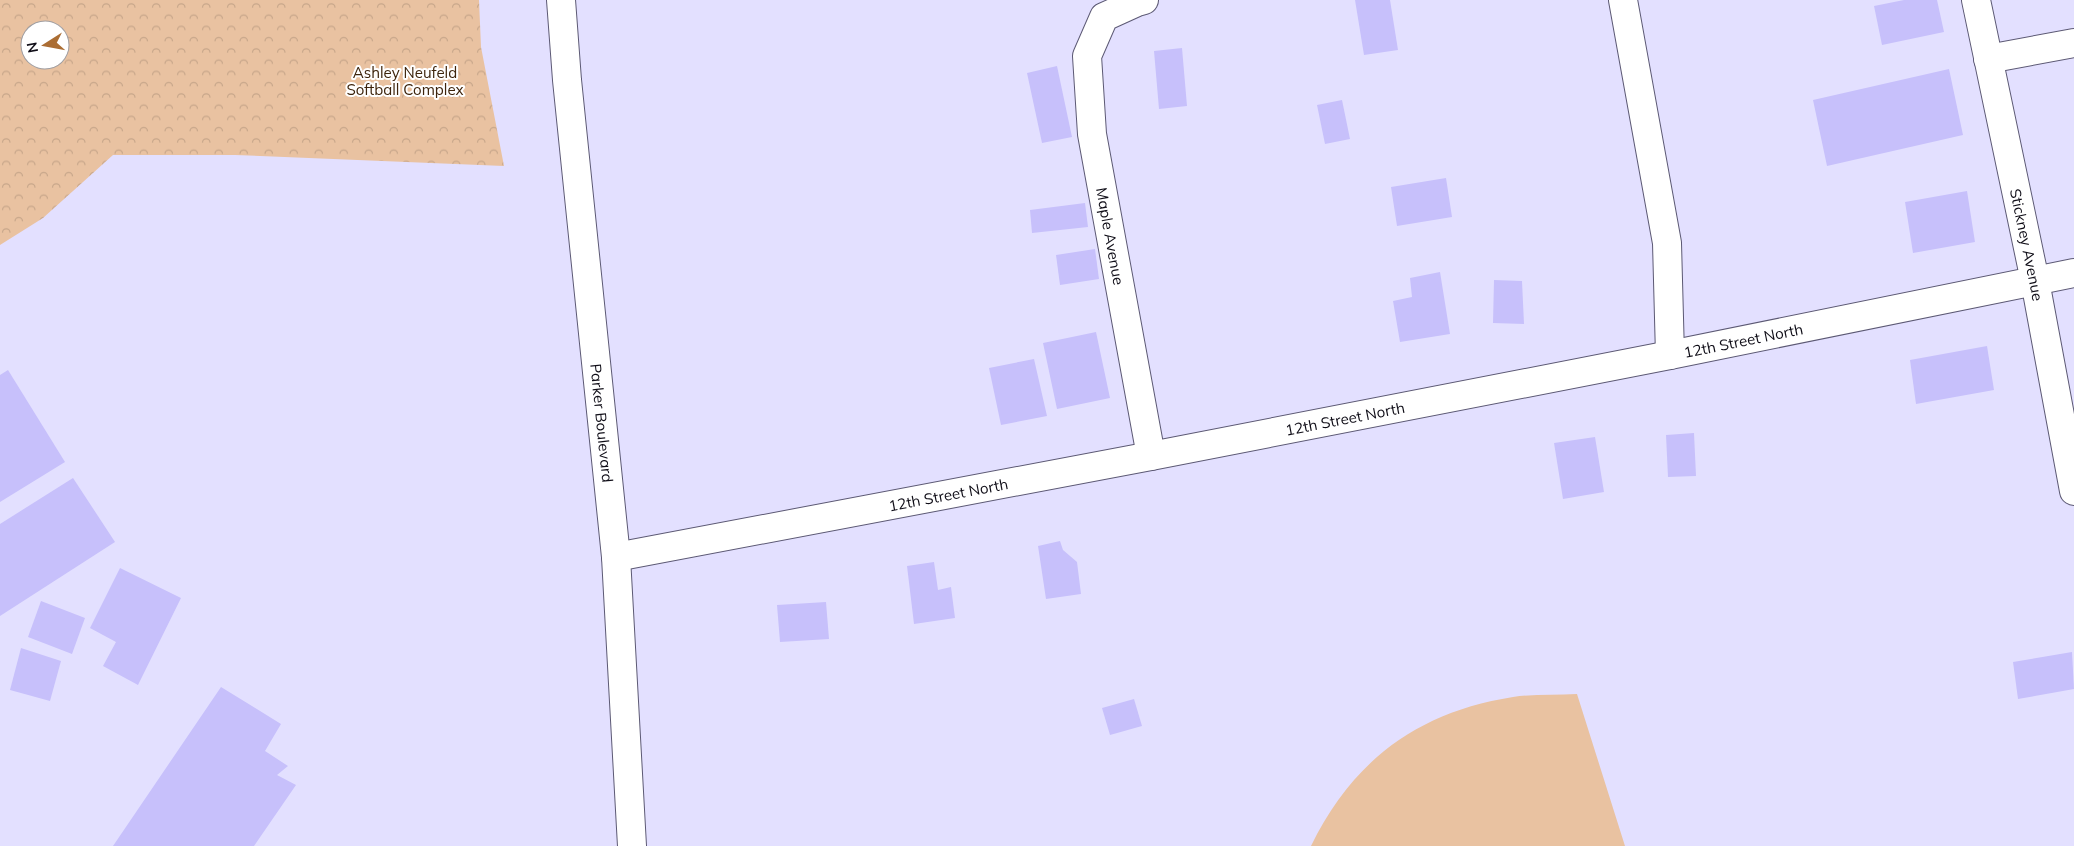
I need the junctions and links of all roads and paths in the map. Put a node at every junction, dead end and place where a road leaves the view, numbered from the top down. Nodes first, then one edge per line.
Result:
1 (561, 0) edge
2 (1144, 0) edge
3 (1623, 0) edge
4 (1976, 0) edge
5 (2074, 43) edge
6 (1988, 59) junction
7 (2074, 273) edge
8 (2034, 281) junction
9 (1670, 355) junction
10 (1151, 456) junction
11 (2074, 491) edge
12 (616, 557) junction
13 (632, 846) edge

1 - 12 street, Parker Boulevard
2 - 10 street, Maple Avenue
3 - 9 street
4 - 6 street, Stickney Avenue
5 - 6 street
6 - 8 street, Stickney Avenue
7 - 8 street, 12th Street North
8 - 9 street, 12th Street North
8 - 11 street, Stickney Avenue
9 - 10 street, 12th Street North
10 - 12 street, 12th Street North
12 - 13 street, Parker Boulevard

